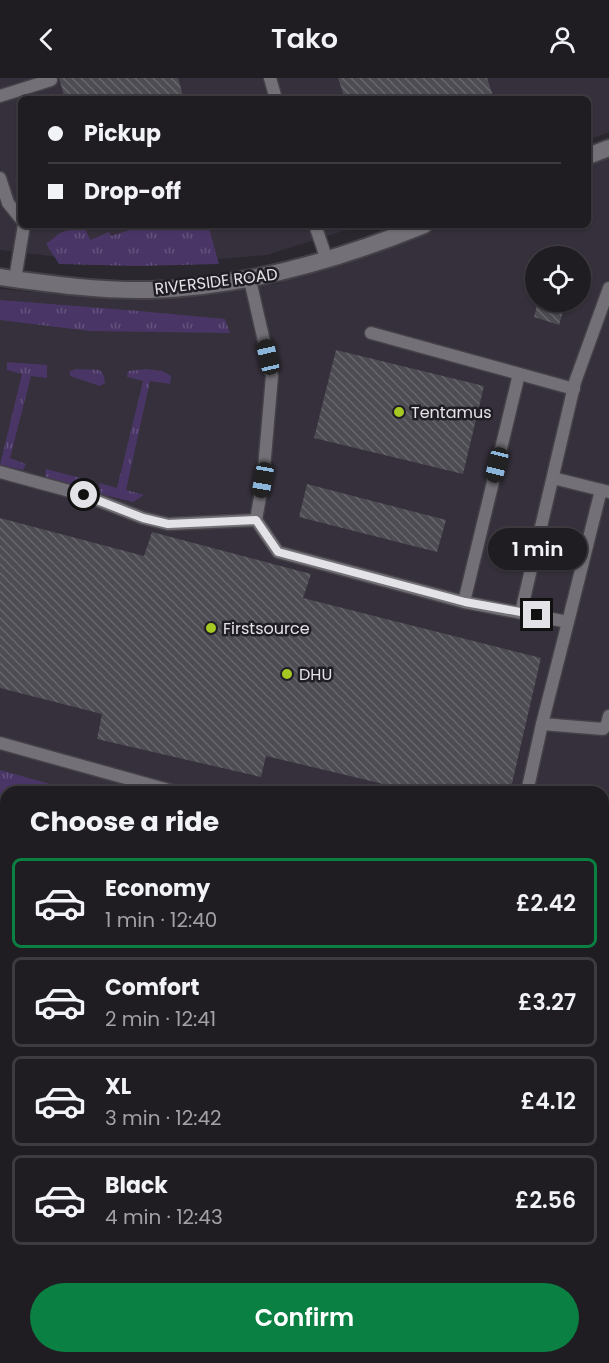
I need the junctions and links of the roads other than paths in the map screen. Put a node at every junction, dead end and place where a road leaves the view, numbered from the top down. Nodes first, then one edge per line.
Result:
1 (270, 78) edge
2 (51, 80) dead end
3 (0, 96) edge
4 (275, 96) edge
5 (609, 148) edge
6 (591, 155) edge
7 (0, 178) edge
8 (18, 215) edge
9 (23, 228) edge
10 (316, 228) edge
11 (417, 228) edge
12 (327, 260) junction
13 (8, 278) edge
14 (250, 280) junction
15 (609, 288) edge
16 (371, 333) dead end
17 (519, 374) junction
18 (574, 389) junction
19 (0, 472) edge
20 (553, 478) junction
21 (605, 491) edge
22 (256, 520) junction
23 (465, 602) junction
24 (521, 612) junction
25 (568, 622) junction
26 (609, 716) edge
27 (542, 724) junction
28 (0, 743) edge
29 (154, 786) edge
30 (528, 786) edge

1 - 4 lane
2 - 3 lane
5 - 6 street
7 - 8 lane
9 - 13 lane
10 - 12 lane
11 - 12 street, RIVERSIDE ROAD
12 - 14 street, RIVERSIDE ROAD
13 - 14 street, RIVERSIDE ROAD
14 - 22 lane
15 - 18 lane
16 - 17 lane
17 - 18 lane
17 - 23 lane
18 - 20 lane
19 - 22 lane
20 - 21 lane
20 - 24 lane
21 - 25 lane
22 - 23 lane
23 - 24 lane
24 - 25 lane
25 - 27 lane
26 - 27 lane
27 - 30 lane
28 - 29 lane

